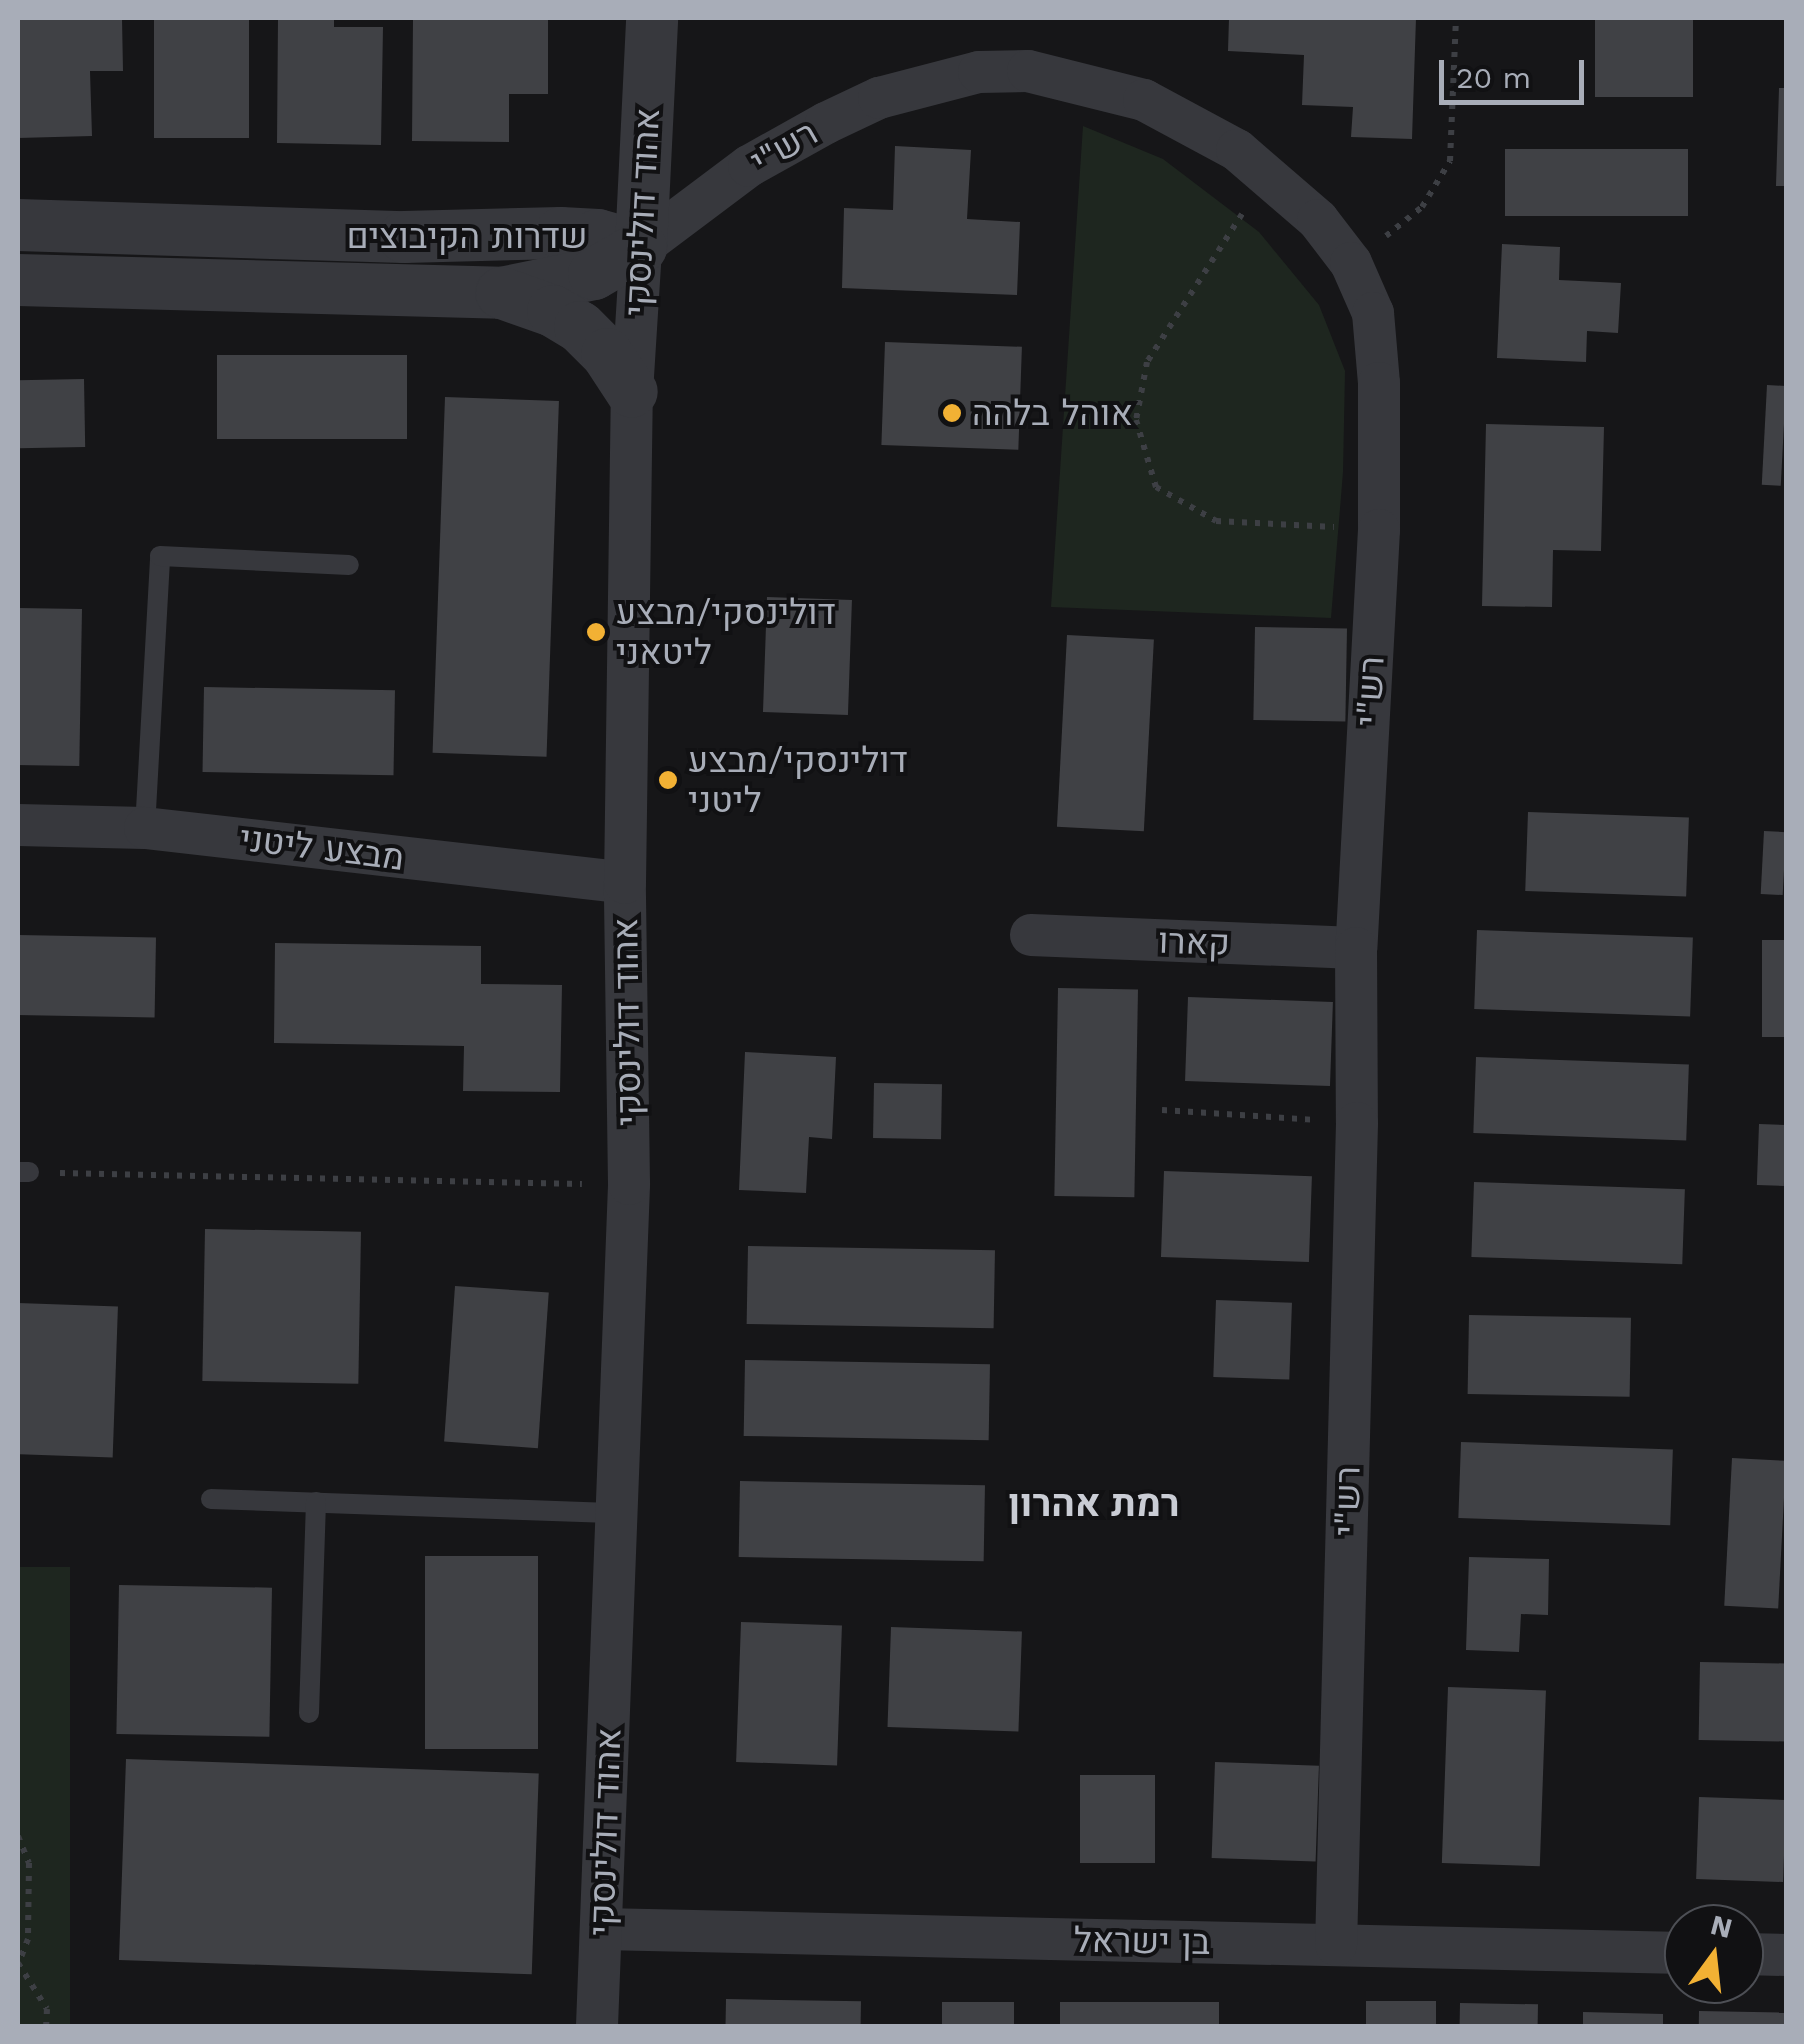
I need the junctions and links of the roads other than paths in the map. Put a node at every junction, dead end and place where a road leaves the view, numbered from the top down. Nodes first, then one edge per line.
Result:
1 (652, 18) edge
2 (18, 225) edge
3 (641, 246) junction
4 (18, 280) edge
5 (501, 293) junction
6 (632, 392) junction
7 (350, 564) dead end
8 (18, 825) edge
9 (145, 828) junction
10 (625, 883) junction
11 (1031, 935) dead end
12 (1356, 948) junction
13 (211, 1499) dead end
14 (316, 1502) junction
15 (618, 1512) junction
16 (309, 1713) dead end
17 (600, 1929) junction
18 (1336, 1945) junction
19 (1664, 1952) edge
20 (598, 2026) edge

1 - 3 street, אהוד דולינסקי
2 - 3 street, שדרות הקיבוצים
3 - 5 street, שדרות הקיבוצים
3 - 6 street, אהוד דולינסקי
3 - 12 street, רש"י
4 - 5 street, שדרות הקיבוצים
5 - 6 street
6 - 10 street, אהוד דולינסקי
7 - 9 lane
8 - 9 street, מבצע ליטני
9 - 10 street, מבצע ליטני
10 - 15 street, אהוד דולינסקי
11 - 12 street, קארו
12 - 18 street, רש"י
13 - 14 lane
14 - 15 lane
14 - 16 lane
15 - 17 street, אהוד דולינסקי
17 - 18 street, בן ישראל
17 - 20 street, אהוד דולינסקי
18 - 19 street, בן ישראל

